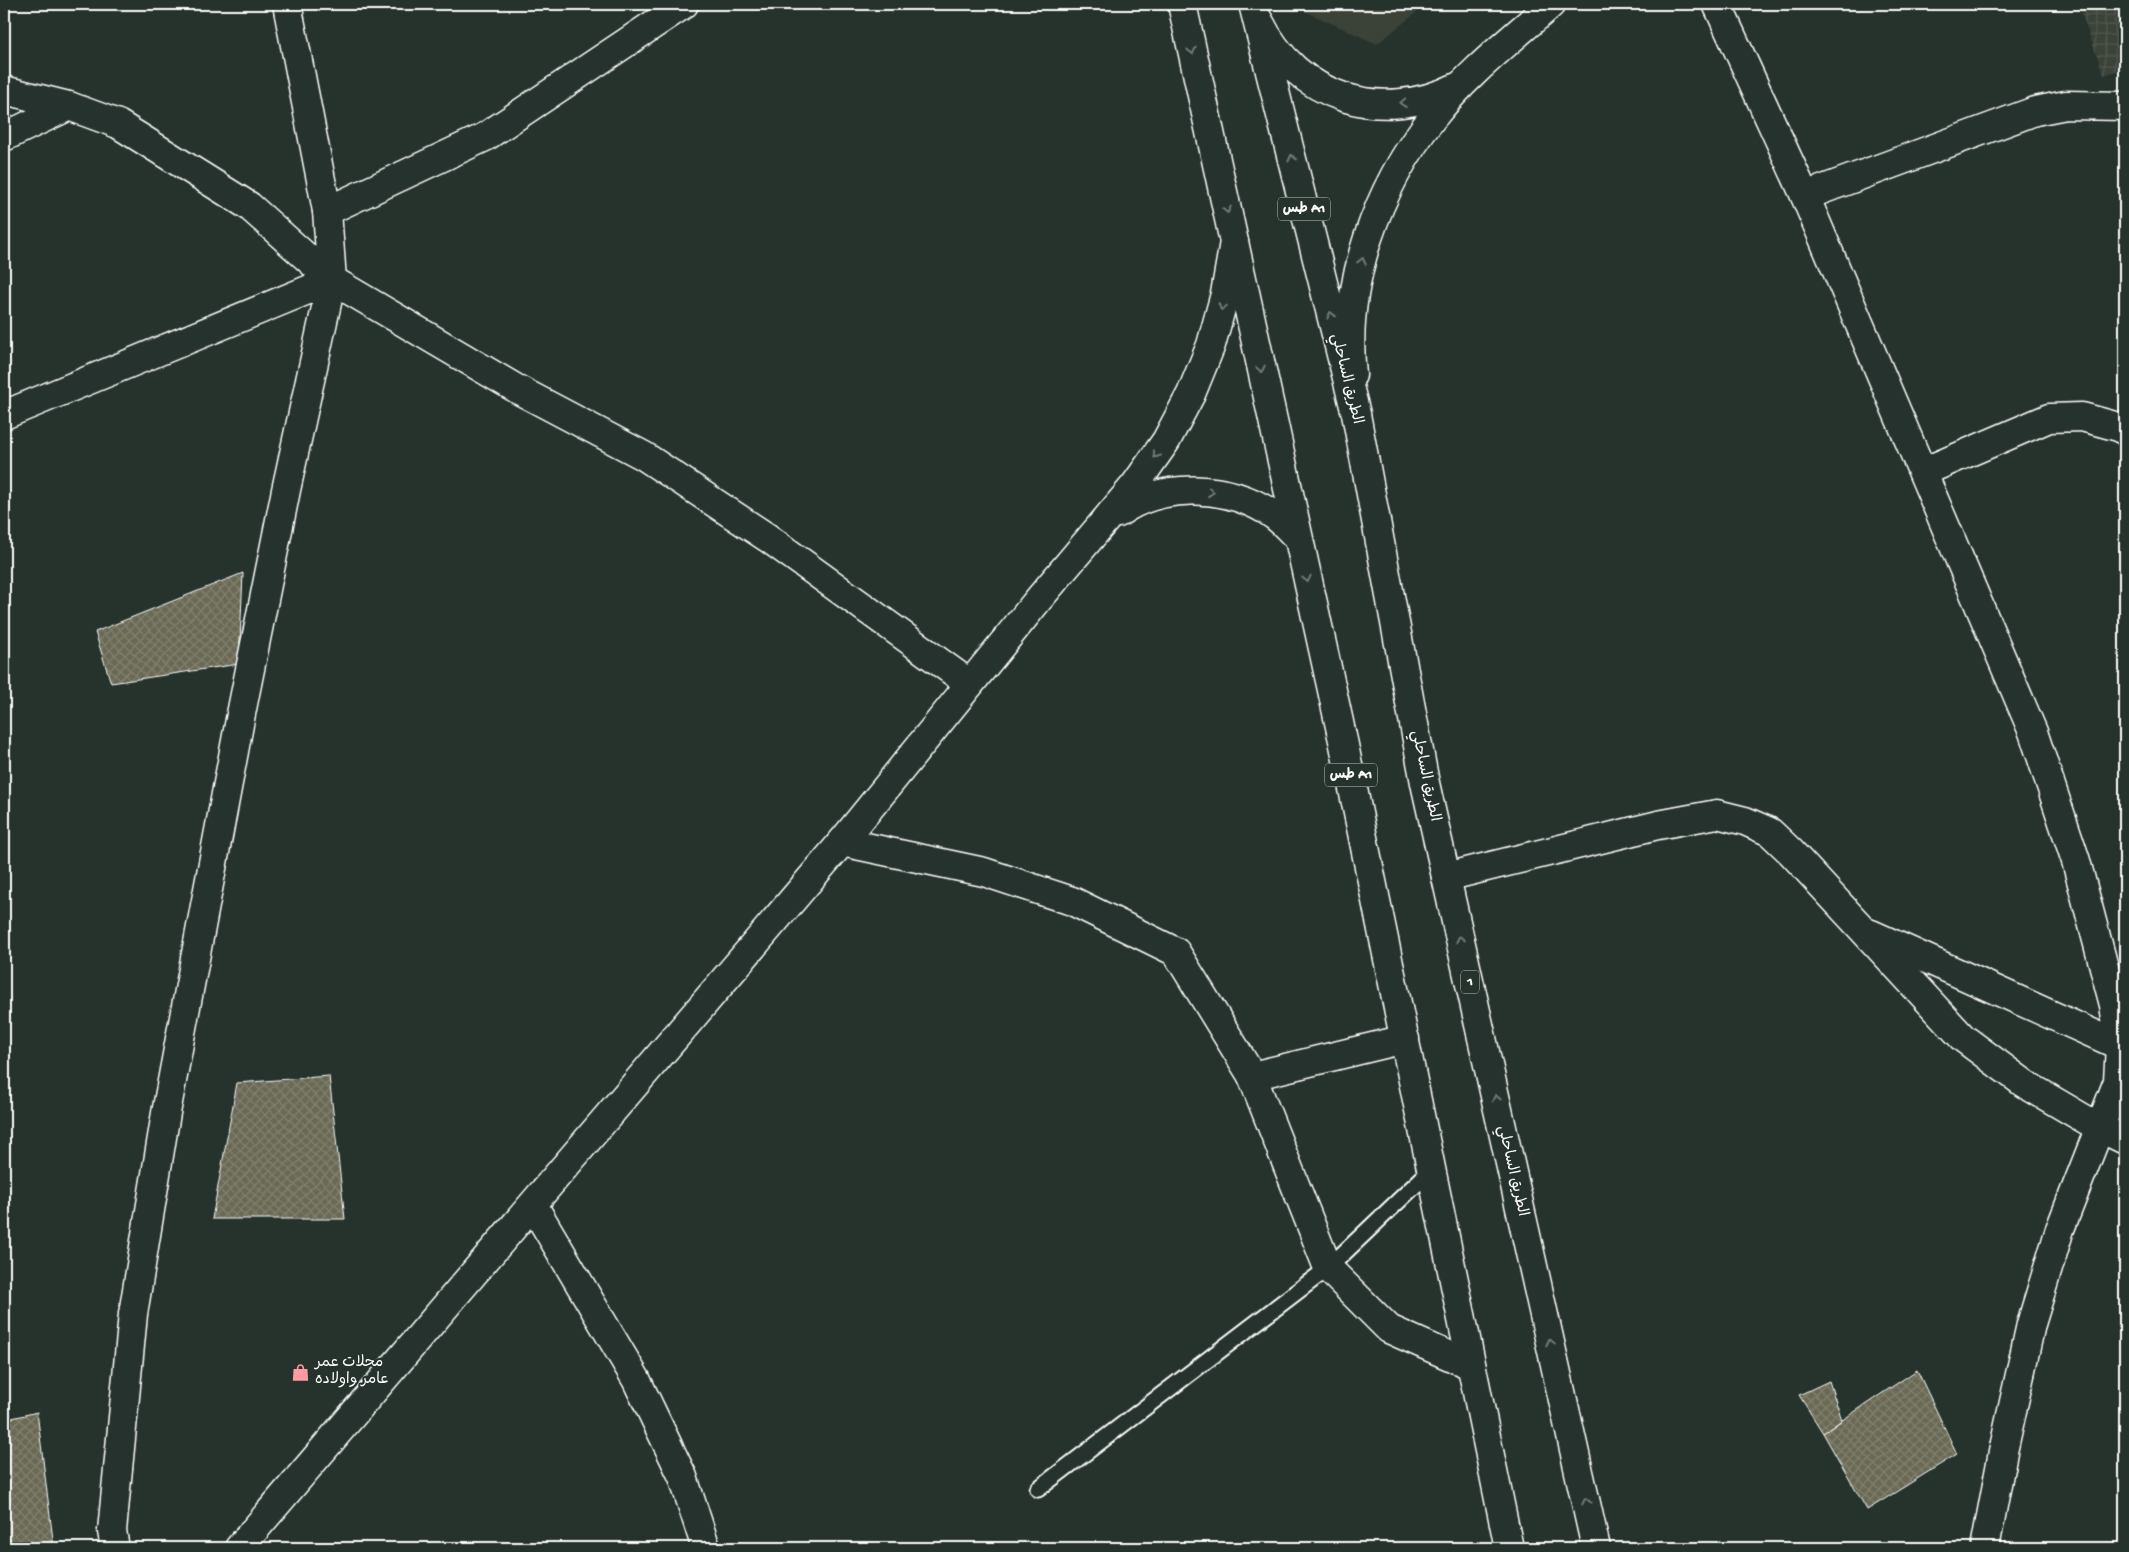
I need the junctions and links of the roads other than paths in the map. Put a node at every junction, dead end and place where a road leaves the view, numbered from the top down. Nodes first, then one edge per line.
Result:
1 (287, 4) edge
2 (684, 4) edge
3 (1182, 4) edge
4 (1551, 4) edge
5 (1717, 4) edge
6 (1254, 8) edge
7 (1465, 83) junction
8 (4, 90) edge
9 (68, 106) junction
10 (2125, 106) edge
11 (4, 137) edge
12 (1805, 196) junction
13 (326, 211) junction
14 (1234, 242) junction
15 (332, 280) junction
16 (1356, 414) junction
17 (4, 415) edge
18 (2125, 431) edge
19 (1922, 472) junction
20 (1100, 525) junction
21 (1298, 537) junction
22 (970, 684) junction
23 (842, 842) junction
24 (1446, 877) junction
25 (1860, 929) junction
26 (1405, 1039) junction
27 (2123, 1047) edge
28 (1252, 1076) junction
29 (2100, 1128) junction
30 (2125, 1140) edge
31 (1431, 1170) junction
32 (532, 1205) junction
33 (1328, 1268) junction
34 (1470, 1365) junction
35 (1038, 1489) dead end
36 (1506, 1547) edge
37 (115, 1548) edge
38 (239, 1548) edge
39 (706, 1548) edge
40 (1596, 1548) edge
41 (1985, 1548) edge

1 - 13 main road
2 - 13 main road
3 -> 14 main road, طس A1
4 - 7 main road
5 - 12 main road
7 -> 6 main road
16 -> 6 main road, الطريق الساحلي / طس A1
16 -> 7 main road
8 - 9 main road
9 - 11 main road
9 - 15 main road
10 - 12 main road
12 - 19 main road
13 - 15 main road
14 -> 20 main road
14 -> 21 main road, طس A1
15 - 17 main road
15 - 22 main road
15 - 37 main road
16 - 24 main road, الطريق الساحلي / 1
18 - 19 main road
19 - 27 main road
20 -> 21 main road
20 - 22 main road
21 -> 26 main road, طس A1
22 - 23 main road
23 - 28 main road
23 - 32 main road
24 - 25 main road
40 -> 24 main road, الطريق الساحلي / 1
25 - 27 main road
25 - 29 main road
26 - 28 main road
26 - 31 main road, طس A1
27 - 29 main road
28 - 33 main road
29 - 30 main road
29 - 41 main road
31 - 33 lane
31 - 34 main road, طس A1
32 - 38 main road
32 - 39 main road
33 - 34 main road
33 - 35 lane
34 - 36 main road, طس A1

